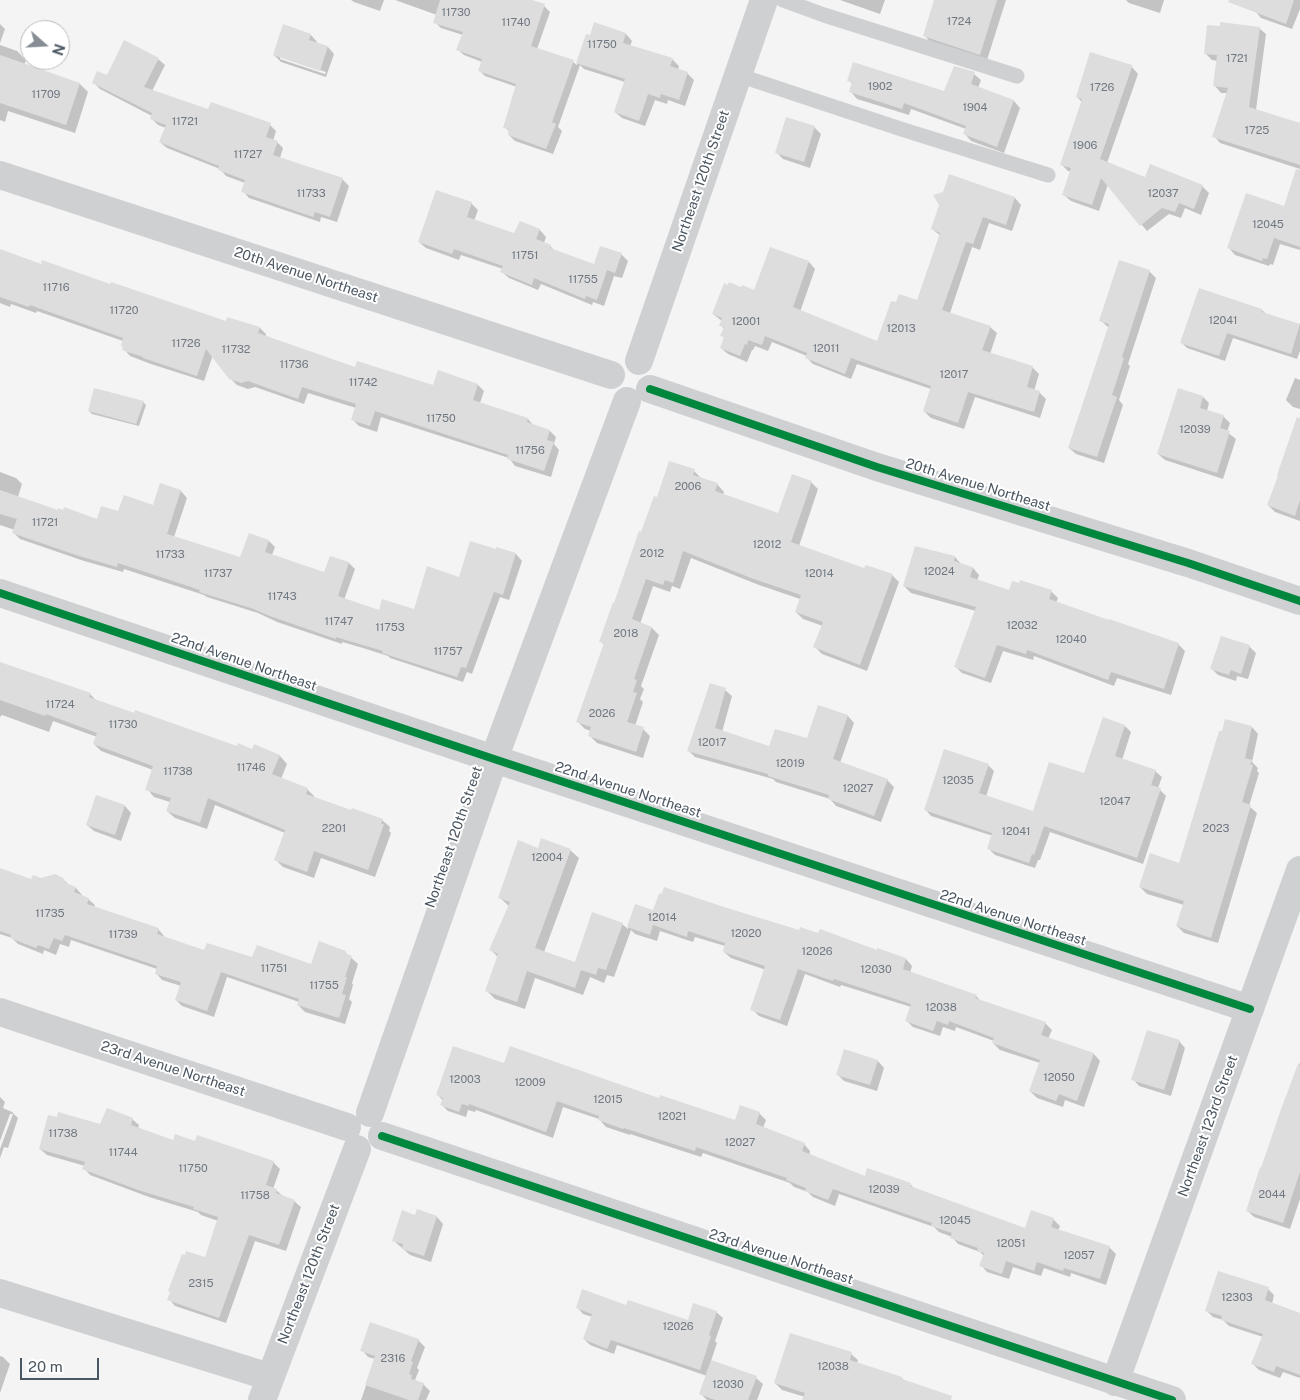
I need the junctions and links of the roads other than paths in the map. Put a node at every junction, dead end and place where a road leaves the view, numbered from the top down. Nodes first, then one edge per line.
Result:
1 (763, 2) edge
2 (738, 75) junction
3 (1017, 76) dead end
4 (0, 175) edge
5 (1048, 175) dead end
6 (638, 361) junction
7 (611, 375) junction
8 (638, 395) junction
9 (0, 593) edge
10 (1300, 601) edge
11 (494, 759) junction
12 (1300, 870) edge
13 (1250, 1009) junction
14 (0, 1012) edge
15 (376, 1125) junction
16 (352, 1138) junction
17 (0, 1293) edge
18 (1115, 1382) junction
19 (266, 1388) edge
20 (1172, 1400) edge

1 - 2 street, Northeast 120th Street
1 - 3 lane
2 - 5 lane
2 - 6 street, Northeast 120th Street
4 - 7 street, 20th Avenue Northeast
6 - 7 street
6 - 8 street
7 - 8 street
8 - 10 street, 20th Avenue Northeast
8 - 11 street, Northeast 120th Street
9 - 11 street, 22nd Avenue Northeast
11 - 13 street, 22nd Avenue Northeast
11 - 15 street, Northeast 120th Street
12 - 13 street, Northeast 123rd Street
13 - 18 street, Northeast 123rd Street
14 - 16 street, 23rd Avenue Northeast
15 - 16 street
15 - 18 street, 23rd Avenue Northeast
16 - 19 street, Northeast 120th Street
17 - 19 street
18 - 20 street, 23rd Avenue Northeast

